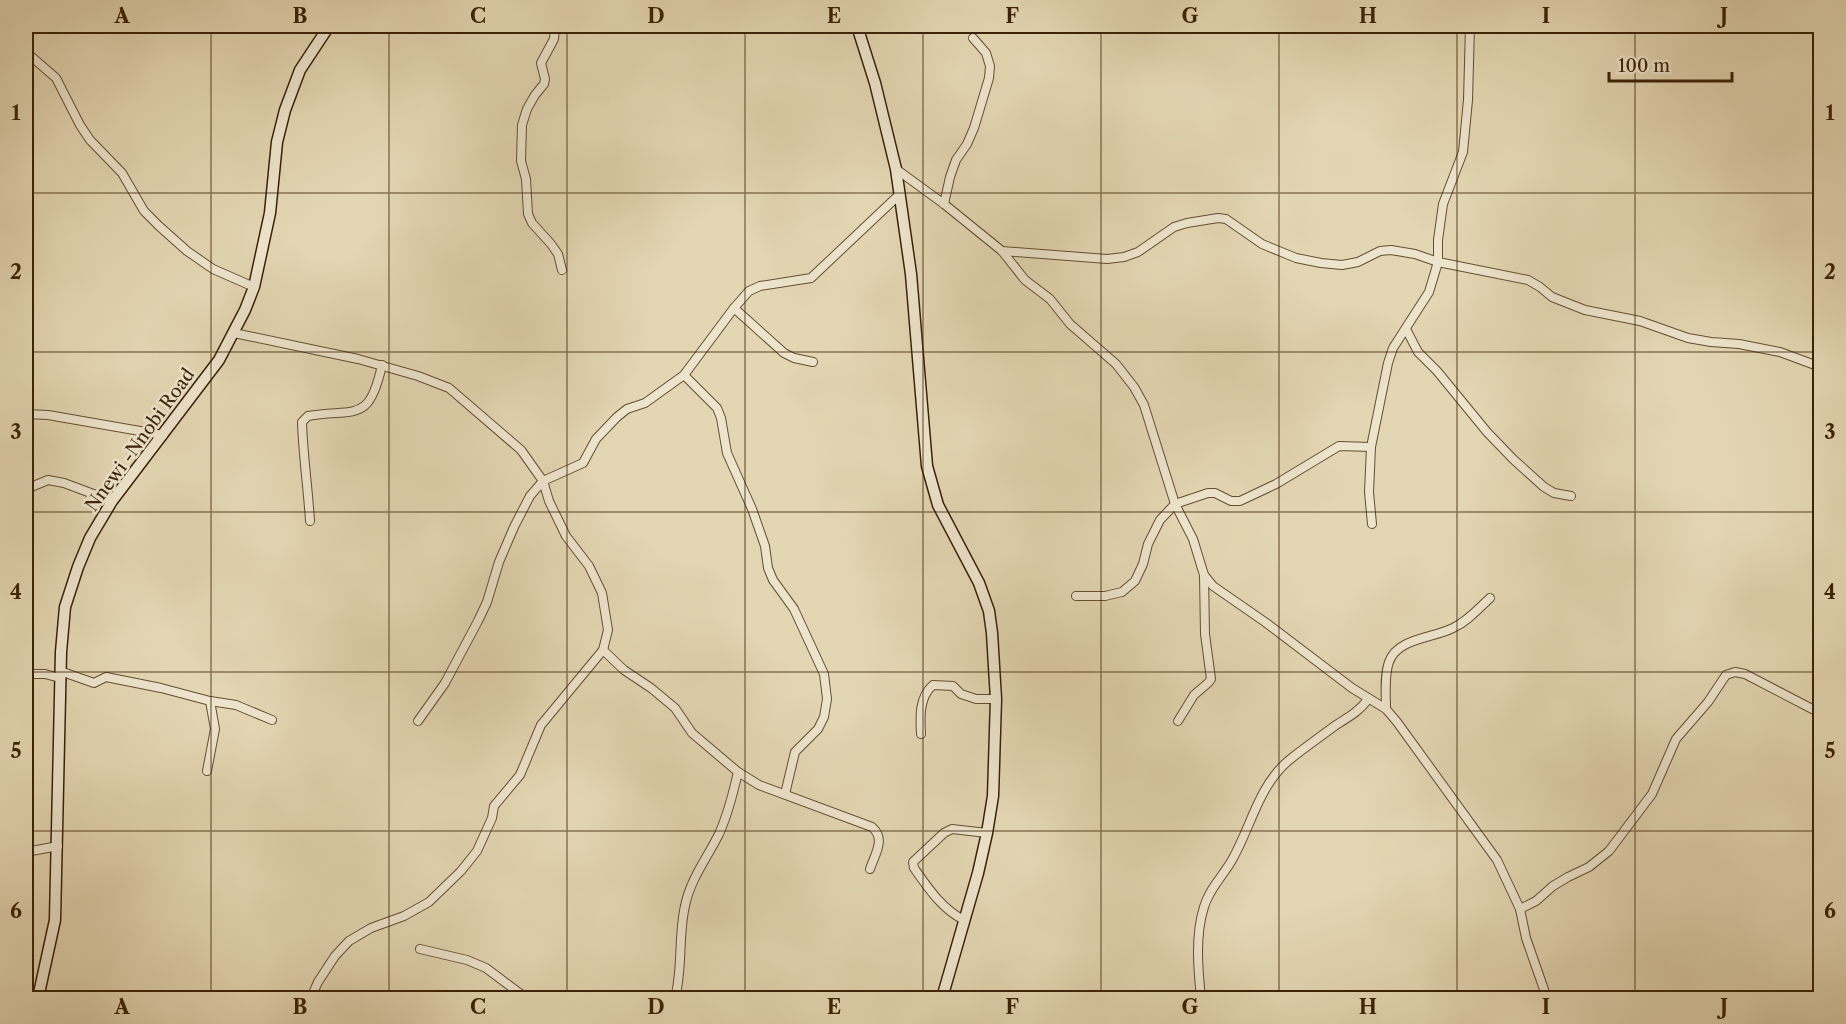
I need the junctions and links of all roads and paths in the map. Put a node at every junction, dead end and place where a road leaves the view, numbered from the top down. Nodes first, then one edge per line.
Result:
1 (329, 26) edge
2 (555, 26) edge
3 (857, 26) edge
4 (1470, 26) edge
5 (1819, 26) edge
6 (973, 38) dead end
7 (1820, 47) edge
8 (26, 52) edge
9 (1821, 55) edge
10 (896, 169) junction
11 (900, 194) junction
12 (944, 204) junction
13 (1002, 251) junction
14 (1437, 262) junction
15 (562, 270) dead end
16 (254, 287) junction
17 (734, 308) junction
18 (1406, 329) junction
19 (234, 333) junction
20 (813, 362) dead end
21 (1821, 364) edge
22 (382, 365) junction
23 (684, 375) junction
24 (26, 414) edge
25 (163, 435) junction
26 (1371, 447) junction
27 (543, 481) junction
28 (26, 489) edge
29 (1571, 496) dead end
30 (112, 501) junction
31 (1175, 504) junction
32 (310, 521) dead end
33 (1372, 524) dead end
34 (1204, 575) junction
35 (1076, 596) dead end
36 (1490, 598) dead end
37 (603, 651) junction
38 (26, 674) edge
39 (60, 674) junction
40 (996, 699) junction
41 (1368, 699) junction
42 (210, 701) junction
43 (1386, 709) junction
44 (1821, 713) edge
45 (272, 720) dead end
46 (418, 721) dead end
47 (1178, 721) dead end
48 (921, 734) dead end
49 (207, 771) dead end
50 (738, 772) junction
51 (785, 794) junction
52 (987, 833) junction
53 (58, 846) junction
54 (26, 852) edge
55 (870, 869) dead end
56 (1520, 909) junction
57 (964, 920) junction
58 (420, 949) dead end
59 (38, 999) edge
60 (314, 999) edge
61 (526, 999) edge
62 (675, 999) edge
63 (942, 999) edge
64 (1201, 999) edge
65 (1546, 999) edge
66 (1659, 999) edge
67 (1668, 999) edge

1 - 16 main road, Nnewi -Nnobi Road
2 - 15 street
3 - 10 main road
4 - 14 street
5 - 7 street
6 - 12 street
7 - 9 street
8 - 16 street
10 - 11 main road
10 - 12 street
11 - 17 street
11 - 40 main road
12 - 13 street
13 - 14 street
13 - 31 street
14 - 18 street
14 - 21 street
16 - 19 main road, Nnewi -Nnobi Road
17 - 20 street
17 - 23 street
18 - 26 street
18 - 29 street
19 - 22 street
19 - 25 main road, Nnewi -Nnobi Road
22 - 27 street
22 - 32 street
23 - 27 street
23 - 51 street
24 - 25 street
25 - 30 main road, Nnewi -Nnobi Road
26 - 31 street
26 - 33 street
27 - 37 street
27 - 46 street
28 - 30 street
30 - 39 main road, Nnewi -Nnobi Road
31 - 34 street
31 - 35 street
34 - 41 street
34 - 47 street
36 - 43 street
37 - 50 street
37 - 60 street
38 - 39 street
39 - 42 street
39 - 53 main road, Nnewi -Nnobi Road
40 - 48 street
40 - 52 main road
41 - 43 street
41 - 64 street
42 - 45 street
42 - 49 street
43 - 56 street
44 - 56 street
50 - 51 street
50 - 62 street
51 - 55 street
52 - 57 main road
52 - 57 street
53 - 54 street
53 - 59 main road, Nnewi -Nnobi Road
56 - 65 street
57 - 63 main road
58 - 61 street
66 - 67 street

